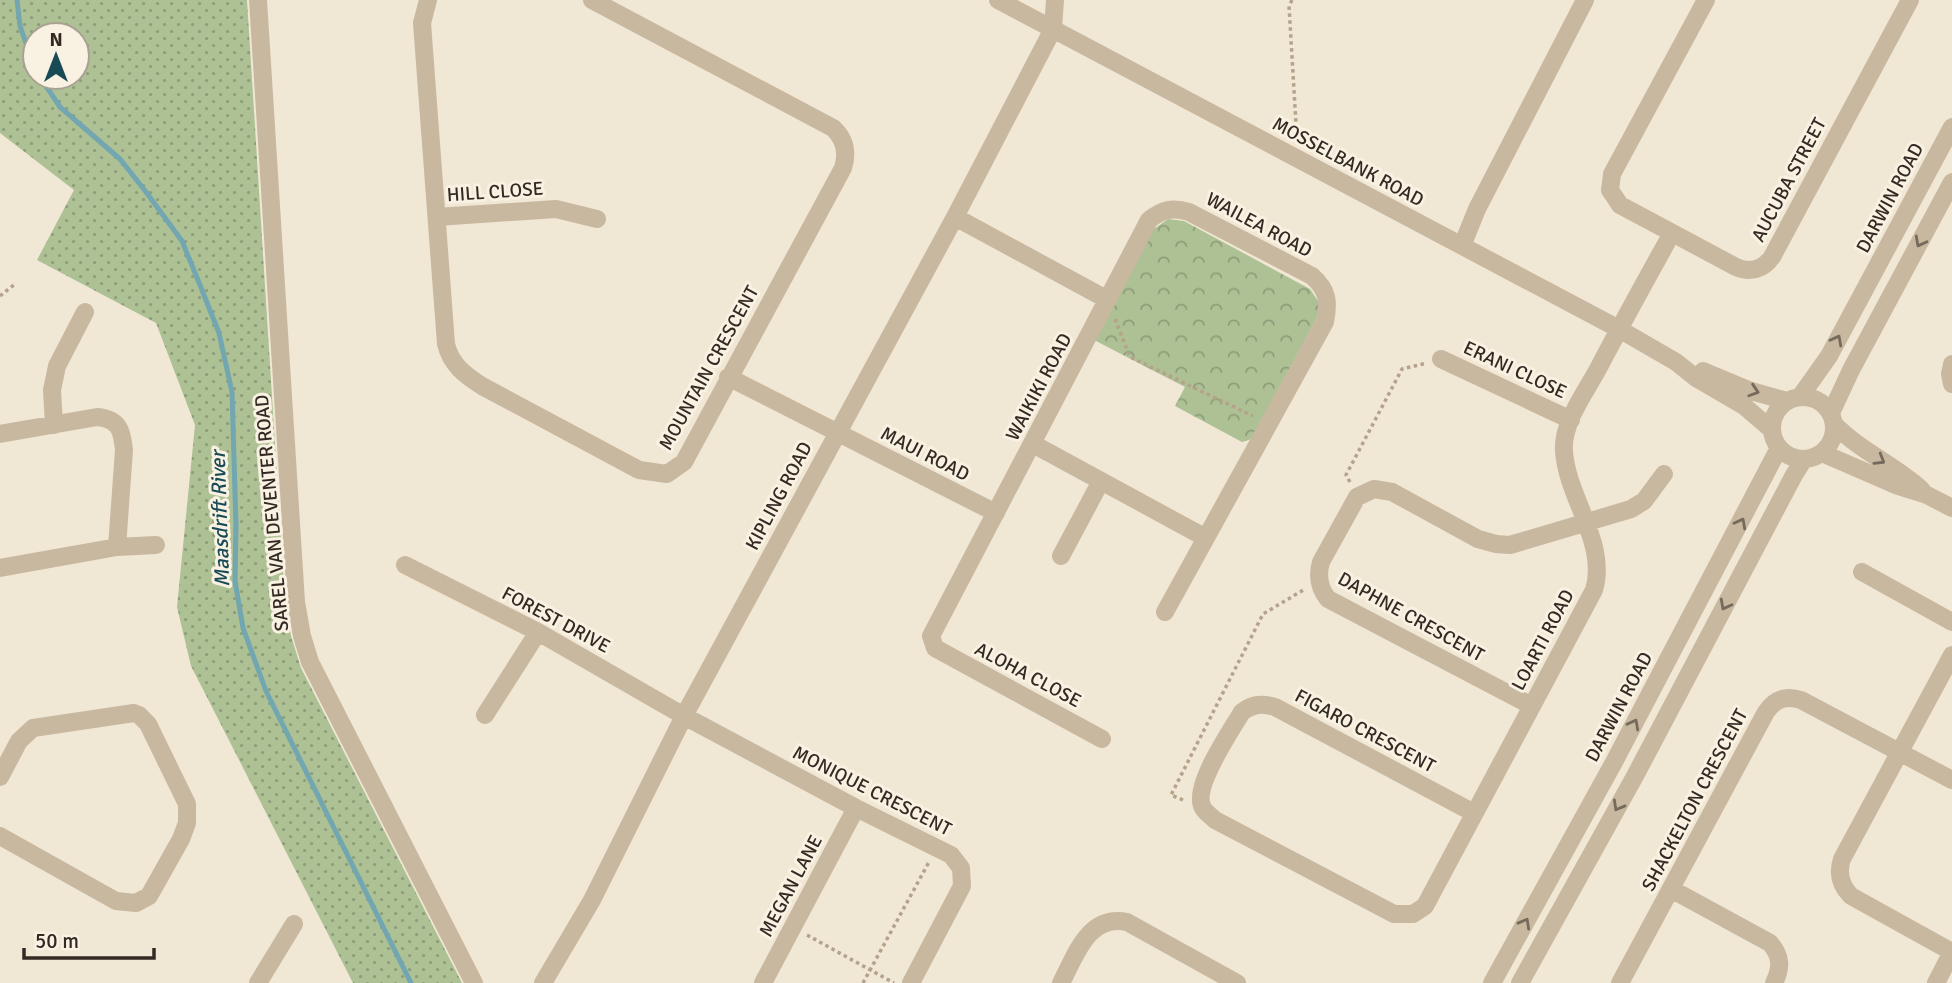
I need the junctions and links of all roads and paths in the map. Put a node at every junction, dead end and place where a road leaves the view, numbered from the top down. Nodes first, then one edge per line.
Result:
1 (258, 0) edge
2 (428, 0) edge
3 (592, 0) edge
4 (998, 0) edge
5 (1055, 0) edge
6 (1292, 0) edge
7 (1585, 0) edge
8 (1706, 0) edge
9 (1907, 1) edge
10 (1053, 29) junction
11 (1952, 127) edge
12 (1293, 157) junction
13 (1952, 182) edge
14 (437, 217) junction
15 (955, 217) junction
16 (597, 219) dead end
17 (1672, 233) junction
18 (1462, 246) junction
19 (15, 284) dead end
20 (0, 296) edge
21 (1108, 300) junction
22 (85, 313) dead end
23 (1619, 329) junction
24 (1441, 359) joint
25 (1676, 362) junction
26 (1952, 364) edge
27 (728, 377) junction
28 (1952, 383) edge
29 (1793, 399) junction
30 (1833, 419) junction
31 (1571, 420) junction
32 (1269, 424) junction
33 (54, 425) junction
34 (1772, 430) junction
35 (836, 433) junction
36 (0, 434) edge
37 (1033, 444) junction
38 (1779, 448) junction
39 (1813, 456) junction
40 (1664, 474) dead end
41 (1101, 481) junction
42 (1927, 495) junction
43 (1357, 497) junction
44 (1952, 508) edge
45 (996, 513) junction
46 (1586, 522) junction
47 (1206, 538) junction
48 (156, 545) dead end
49 (117, 547) junction
50 (1061, 556) dead end
51 (405, 565) dead end
52 (0, 568) edge
53 (1862, 572) dead end
54 (1319, 580) junction
55 (1165, 612) dead end
56 (1952, 622) edge
57 (538, 632) junction
58 (935, 648) joint
59 (1952, 655) edge
60 (1532, 706) junction
61 (485, 716) dead end
62 (684, 716) junction
63 (1102, 738) dead end
64 (1899, 752) junction
65 (0, 777) edge
66 (1952, 780) edge
67 (856, 808) junction
68 (1203, 808) junction
69 (1474, 813) junction
70 (0, 836) edge
71 (937, 848) junction
72 (1671, 889) junction
73 (294, 924) dead end
74 (793, 927) junction
75 (1952, 952) edge
76 (870, 970) junction
77 (258, 983) edge
78 (474, 983) edge
79 (543, 983) edge
80 (763, 983) edge
81 (863, 983) edge
82 (894, 983) edge
83 (911, 983) edge
84 (1061, 983) edge
85 (1237, 983) edge
86 (1492, 983) edge
87 (1520, 983) edge
88 (1620, 983) edge
89 (1774, 983) edge
90 (1936, 983) edge

1 - 78 street, SAREL VAN DEVENTER ROAD
2 - 14 street, MOUNTAIN CRESCENT
3 - 27 street, MOUNTAIN CRESCENT
4 - 10 street, MOSSELBANK ROAD
5 - 10 street
6 - 12 path
7 - 18 street
8 - 17 street, AUCUBA STREET
9 - 17 street, AUCUBA STREET
10 - 12 street, MOSSELBANK ROAD
10 - 15 street, KIPLING ROAD
29 -> 11 street, DARWIN ROAD
12 - 18 street, MOSSELBANK ROAD
13 -> 30 street
14 - 16 street, HILL CLOSE
14 - 27 street, MOUNTAIN CRESCENT
15 - 21 street
15 - 35 street, KIPLING ROAD
17 - 23 street
18 - 23 street, MOSSELBANK ROAD
19 - 20 path
21 - 32 path
21 - 32 street, WAILEA ROAD
21 - 37 street, WAIKIKI ROAD
22 - 33 street
23 - 25 street, MOSSELBANK ROAD
23 - 31 street, LOARTI ROAD
24 - 31 street, ERANI CLOSE
24 - 43 path
25 -> 29 street, MOSSELBANK ROAD
25 - 34 street, MOSSELBANK ROAD
26 - 28 street
27 - 35 street, MAUI ROAD
29 - 30 street
29 - 34 street
30 - 39 street
30 -> 42 street
31 - 46 street, LOARTI ROAD
32 - 47 street, WAILEA ROAD
33 - 36 street
33 - 49 street
34 - 38 street
35 - 45 street, MAUI ROAD
35 - 62 street, KIPLING ROAD
37 - 41 street
37 - 45 street, WAIKIKI ROAD
38 - 39 street
86 -> 38 street, DARWIN ROAD
39 - 42 street
39 -> 87 street
40 - 46 street
41 - 47 street
41 - 50 street
42 - 44 street
43 - 46 street
43 - 54 street, DAPHNE CRESCENT
45 - 58 street, WAIKIKI ROAD
46 - 60 street, LOARTI ROAD
47 - 55 street, WAILEA ROAD
48 - 49 street
49 - 52 street
51 - 57 street, FOREST DRIVE
53 - 56 street
54 - 60 street, DAPHNE CRESCENT
54 - 68 path
57 - 61 street
57 - 62 street, FOREST DRIVE
58 - 63 street, ALOHA CLOSE
59 - 64 street
60 - 69 street, LOARTI ROAD
62 - 67 street, MONIQUE CRESCENT
62 - 79 street, KIPLING ROAD
64 - 66 street, SHACKELTON CRESCENT
64 - 72 street, SHACKELTON CRESCENT
64 - 75 street
65 - 70 street
67 - 71 street, MONIQUE CRESCENT
67 - 74 street, MEGAN LANE
68 - 69 street, LOARTI ROAD
68 - 69 street, FIGARO CRESCENT
71 - 76 path
71 - 83 street, MONIQUE CRESCENT
72 - 88 street, SHACKELTON CRESCENT
72 - 89 street
73 - 77 street
74 - 76 path
74 - 80 street, MEGAN LANE
75 - 90 street
76 - 81 path
76 - 82 path
84 - 85 street

